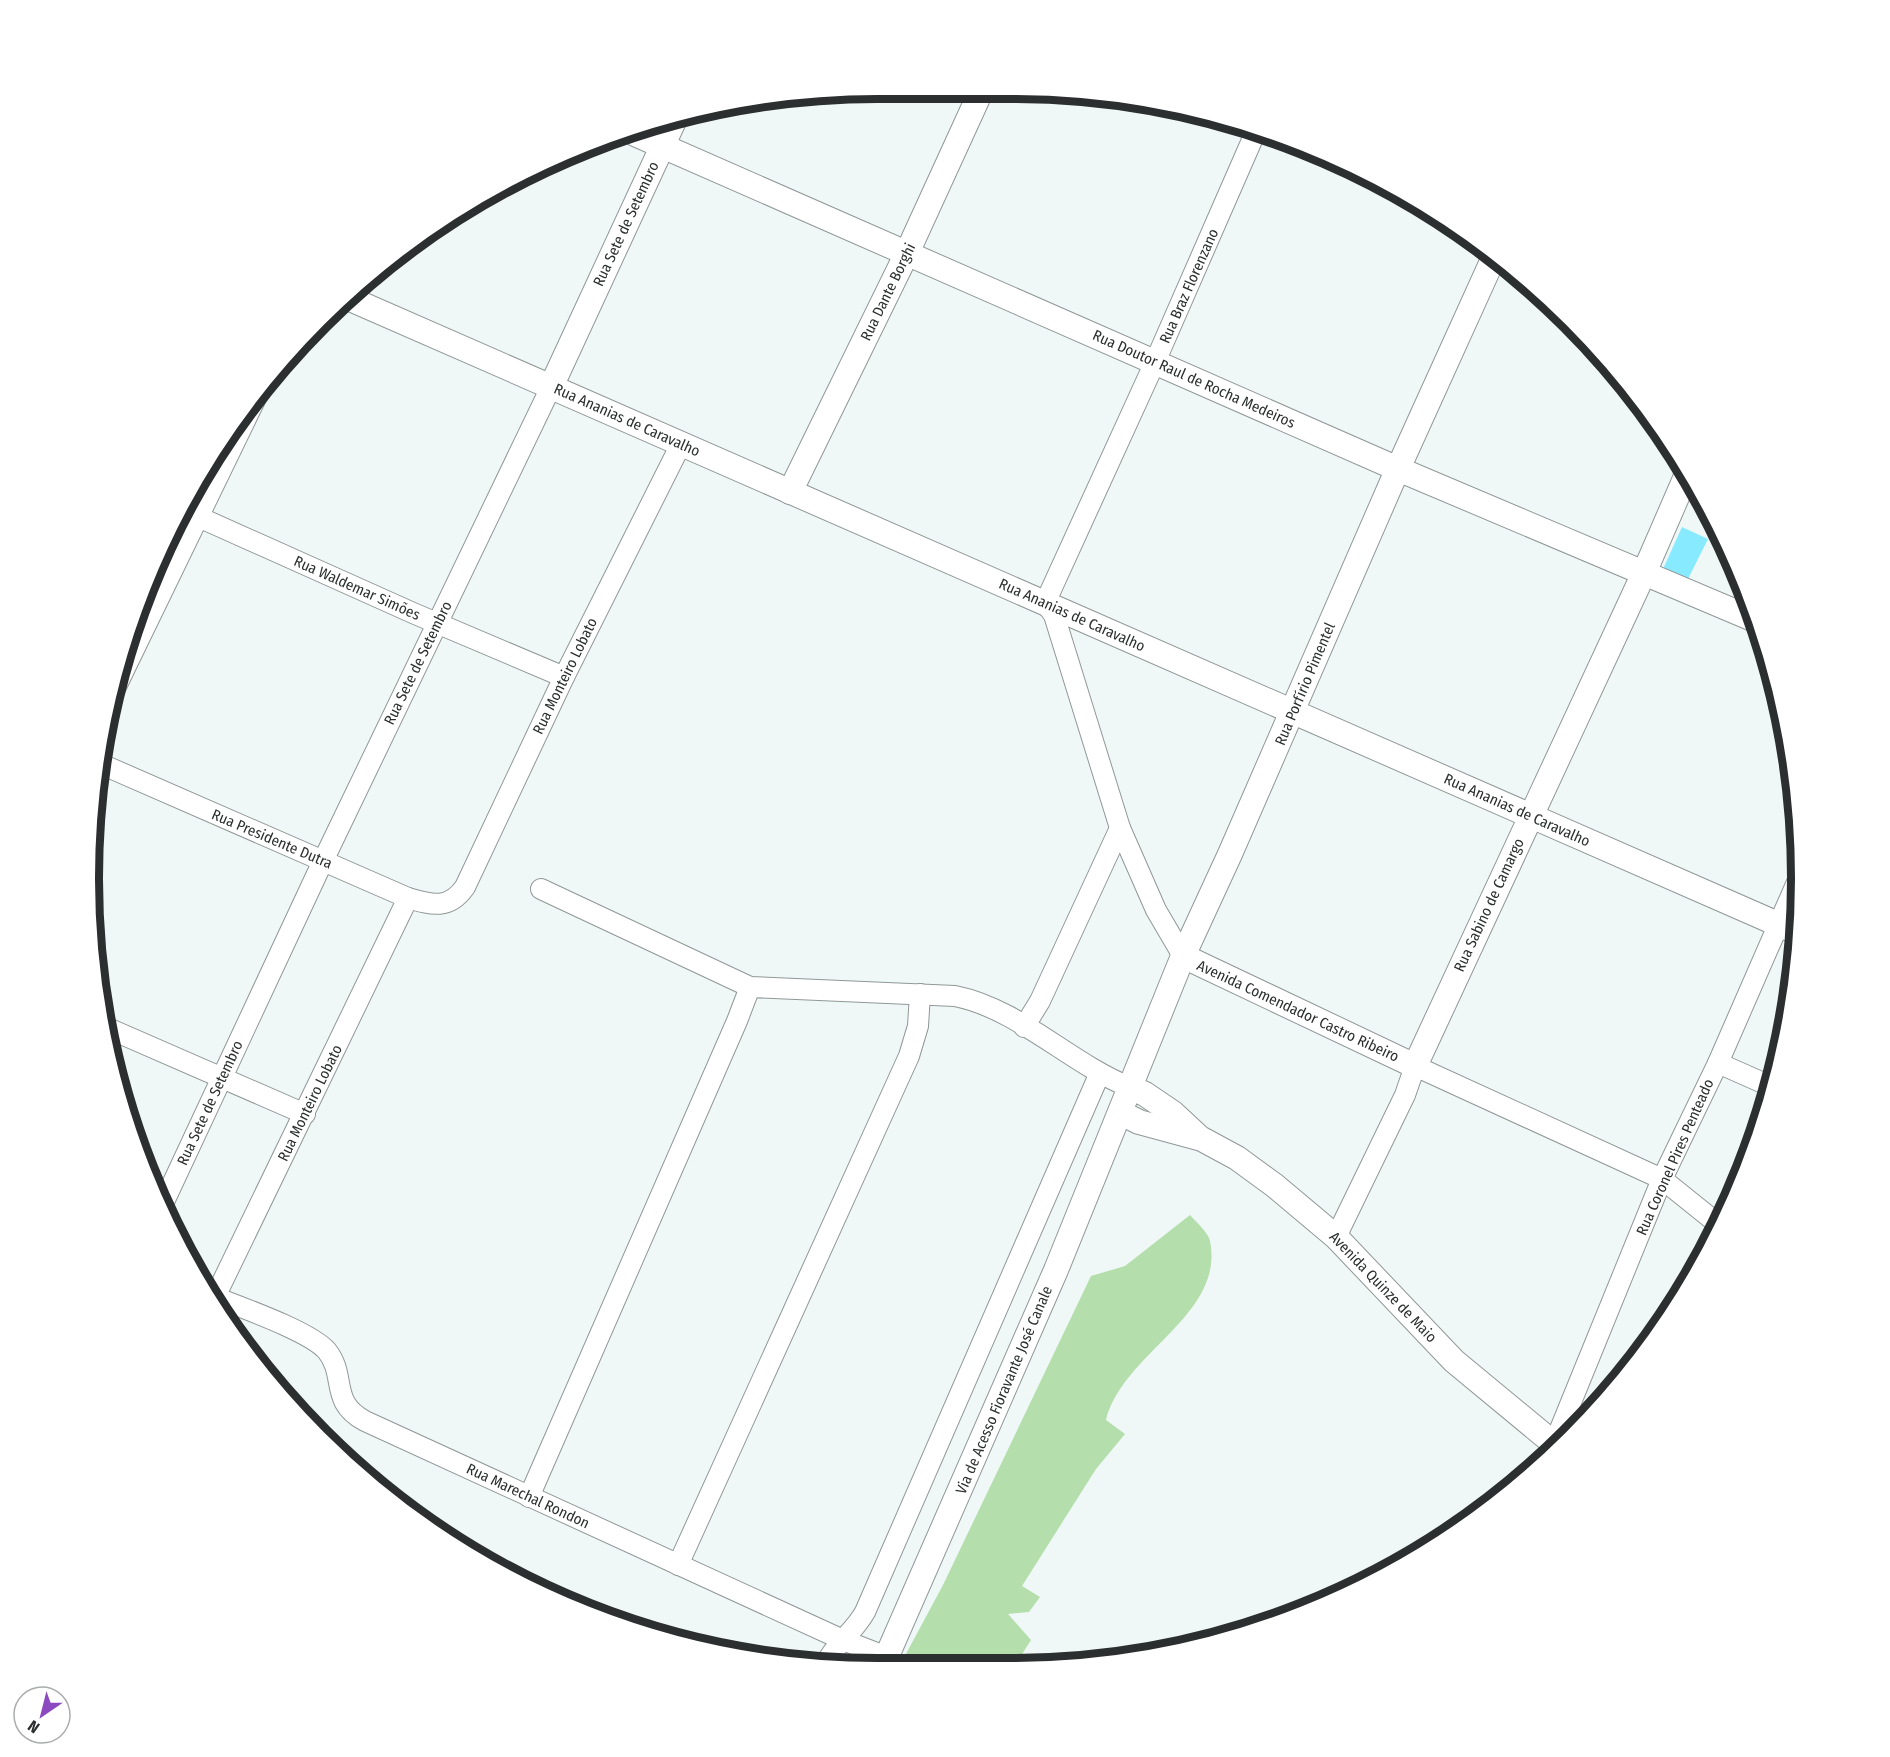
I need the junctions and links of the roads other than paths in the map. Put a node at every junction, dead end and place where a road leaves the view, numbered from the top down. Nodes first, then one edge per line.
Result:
1 (977, 99) edge
2 (671, 128) edge
3 (640, 136) edge
4 (1253, 137) edge
5 (662, 146) junction
6 (907, 254) junction
7 (1491, 264) edge
8 (355, 301) edge
9 (1155, 362) junction
10 (551, 387) junction
11 (681, 444) junction
12 (230, 445) edge
13 (1398, 469) junction
14 (1683, 483) edge
15 (790, 492) junction
16 (192, 514) edge
17 (1644, 573) junction
18 (1045, 603) junction
19 (1745, 616) edge
20 (437, 623) junction
21 (137, 638) edge
22 (564, 677) junction
23 (1293, 712) junction
24 (108, 767) edge
25 (1531, 816) junction
26 (1120, 828) junction
27 (323, 861) junction
28 (541, 889) dead end
29 (408, 898) junction
30 (446, 905) joint
31 (1787, 928) edge
32 (1183, 956) junction
33 (750, 987) junction
34 (920, 994) junction
35 (1024, 1027) junction
36 (114, 1031) edge
37 (1718, 1064) junction
38 (1415, 1066) junction
39 (1100, 1075) junction
40 (222, 1078) junction
41 (1763, 1083) edge
42 (1129, 1087) junction
43 (1121, 1113) junction
44 (305, 1114) junction
45 (1200, 1138) junction
46 (1662, 1179) junction
47 (167, 1196) edge
48 (1713, 1220) edge
49 (1336, 1237) junction
50 (218, 1292) edge
51 (226, 1305) edge
52 (1561, 1431) edge
53 (1551, 1441) edge
54 (529, 1497) junction
55 (678, 1564) junction
56 (843, 1640) junction
57 (831, 1656) edge
58 (879, 1658) edge
59 (886, 1658) edge

1 - 6 street, Rua Dante Borghi
2 - 5 street, Rua Sete de Setembro
3 - 5 street, Rua Doutor Raul de Rocha Medeiros
4 - 9 street, Rua Braz Florenzano
5 - 6 street, Rua Doutor Raul de Rocha Medeiros
5 - 10 street, Rua Sete de Setembro
6 - 9 street, Rua Doutor Raul de Rocha Medeiros
6 - 15 street, Rua Dante Borghi
7 - 13 street, Rua Porfírio Pimentel
8 - 10 street, Rua Ananias de Caravalho
9 - 13 street, Rua Doutor Raul de Rocha Medeiros
9 - 18 street, Rua Braz Florenzano
10 - 11 street, Rua Ananias de Caravalho
10 - 20 street, Rua Sete de Setembro
11 - 15 street, Rua Ananias de Caravalho
11 - 22 street, Rua Monteiro Lobato
12 - 16 street
13 - 17 street, Rua Doutor Raul de Rocha Medeiros
13 - 23 street, Rua Porfírio Pimentel
14 - 17 street, Rua Sabino de Camargo
15 - 18 street, Rua Ananias de Caravalho
16 - 20 street, Rua Waldemar Simões
16 - 21 street
17 - 19 street, Rua Doutor Raul de Rocha Medeiros
17 - 25 street, Rua Sabino de Camargo
18 - 23 street, Rua Ananias de Caravalho
18 - 26 street, Avenida Comendador Castro Ribeiro
20 - 22 street, Rua Waldemar Simões
20 - 27 street, Rua Sete de Setembro
22 - 30 street, Rua Monteiro Lobato
23 - 25 street, Rua Ananias de Caravalho
23 - 32 street, Rua Porfírio Pimentel
24 - 27 street, Rua Presidente Dutra
25 - 31 street, Rua Ananias de Caravalho
25 - 38 street, Rua Sabino de Camargo
26 - 32 street, Avenida Comendador Castro Ribeiro
26 - 35 street
27 - 29 street, Rua Presidente Dutra
27 - 40 street, Rua Sete de Setembro
28 - 33 street
29 - 30 street, Rua Presidente Dutra
29 - 44 street, Rua Monteiro Lobato
31 - 37 street, Rua Coronel Pires Penteado
32 - 38 street, Avenida Comendador Castro Ribeiro
32 - 42 street, Rua Porfírio Pimentel
33 - 34 street
33 - 54 street
34 - 35 street
34 - 55 street
35 - 39 street
36 - 40 street
37 - 41 street
37 - 46 street, Rua Coronel Pires Penteado
38 - 46 street, Avenida Comendador Castro Ribeiro
38 - 49 street, Rua Sabino de Camargo
39 - 42 street
39 - 56 street
40 - 44 street
40 - 47 street, Rua Sete de Setembro
42 - 43 street, Rua Porfírio Pimentel
42 - 45 street
43 - 45 street
43 - 59 street, Via de Acesso Fioravante José Canale
44 - 50 street, Rua Monteiro Lobato
45 - 49 street, Avenida Quinze de Maio
46 - 48 street, Avenida Comendador Castro Ribeiro
46 - 52 street, Rua Coronel Pires Penteado
49 - 53 street, Avenida Quinze de Maio
51 - 54 street, Rua Marechal Rondon
54 - 55 street, Rua Marechal Rondon
55 - 56 street, Rua Marechal Rondon
56 - 57 street
56 - 58 street, Rua Marechal Rondon

